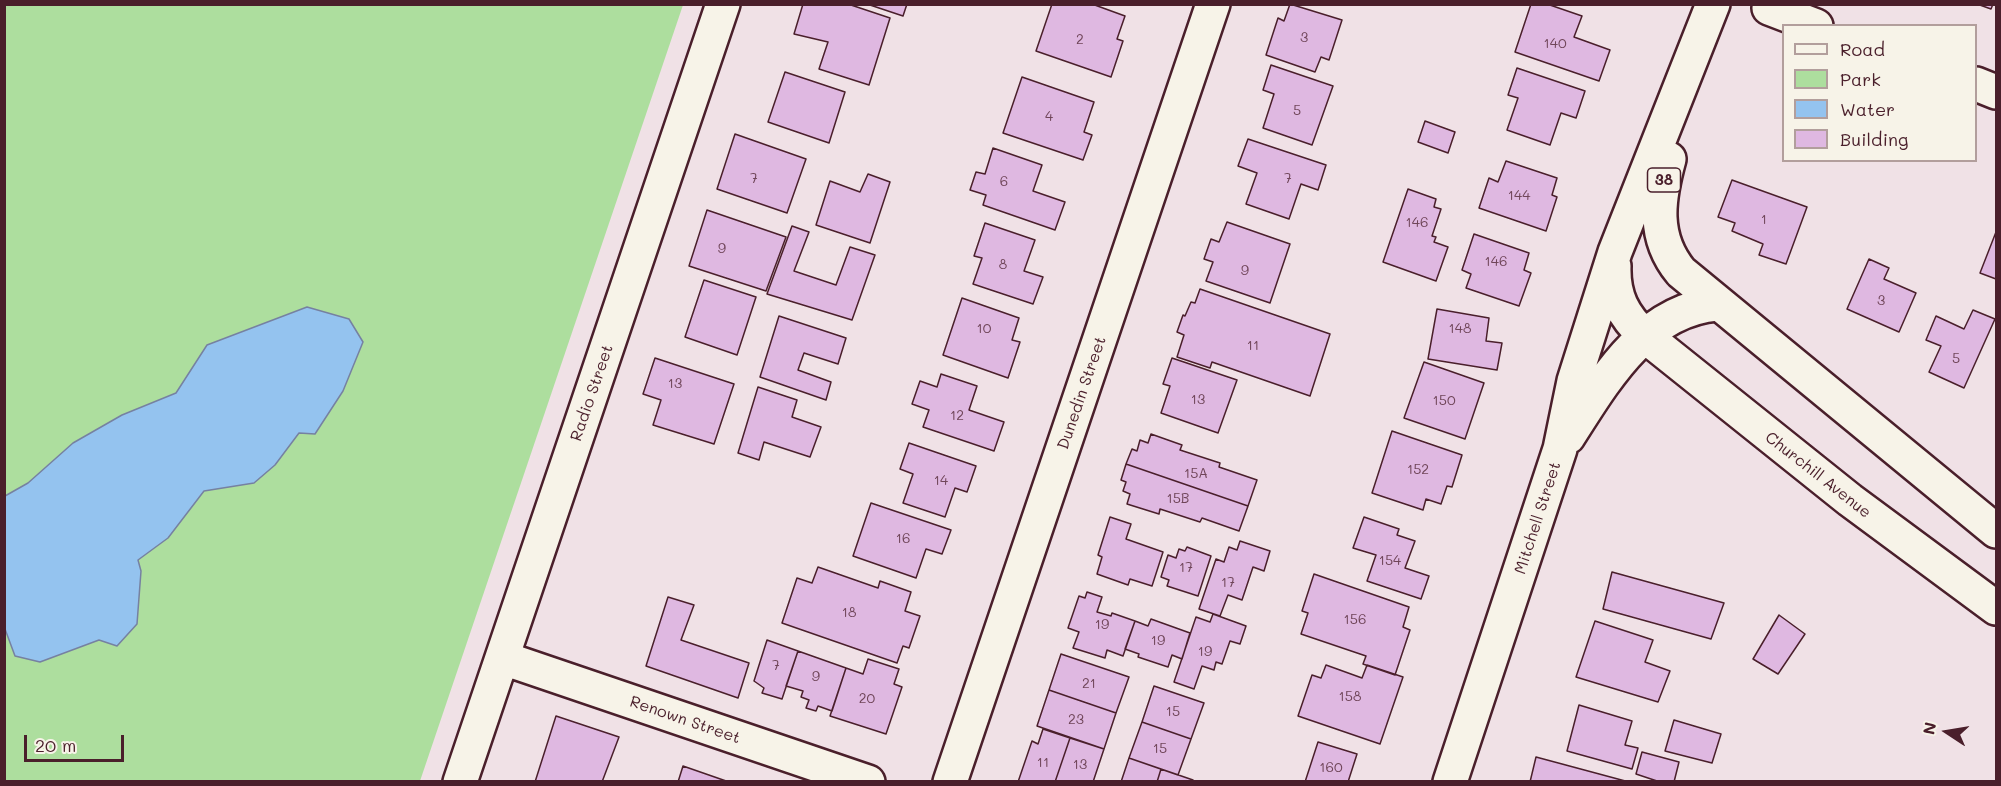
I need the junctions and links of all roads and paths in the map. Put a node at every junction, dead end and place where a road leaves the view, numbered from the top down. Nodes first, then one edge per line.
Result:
1 (723, 4) edge
2 (1213, 4) edge
3 (1713, 4) edge
4 (1769, 8) dead end
5 (1811, 24) edge
6 (1701, 38) junction
7 (1977, 84) edge
8 (1996, 92) edge
9 (1615, 252) junction
10 (1717, 304) junction
11 (1645, 336) junction
12 (1560, 449) junction
13 (1996, 531) edge
14 (1996, 608) edge
15 (503, 658) junction
16 (460, 782) edge
17 (868, 782) edge
18 (950, 782) edge
19 (1450, 782) edge

1 - 15 main road, Radio Street
2 - 18 main road, Dunedin Street
3 - 6 main road, Mitchell Street / 38
4 - 5 main road
6 - 9 main road, Mitchell Street / 38
6 - 10 main road, Mitchell Street / 38
7 - 8 main road
9 - 11 main road, Mitchell Street / 38
9 - 12 main road, Mitchell Street
10 - 11 main road
10 - 13 main road, 38
11 - 12 main road
11 - 14 main road, Churchill Avenue / 38
12 - 19 main road, Mitchell Street
15 - 16 main road, Radio Street
15 - 17 main road, Renown Street

